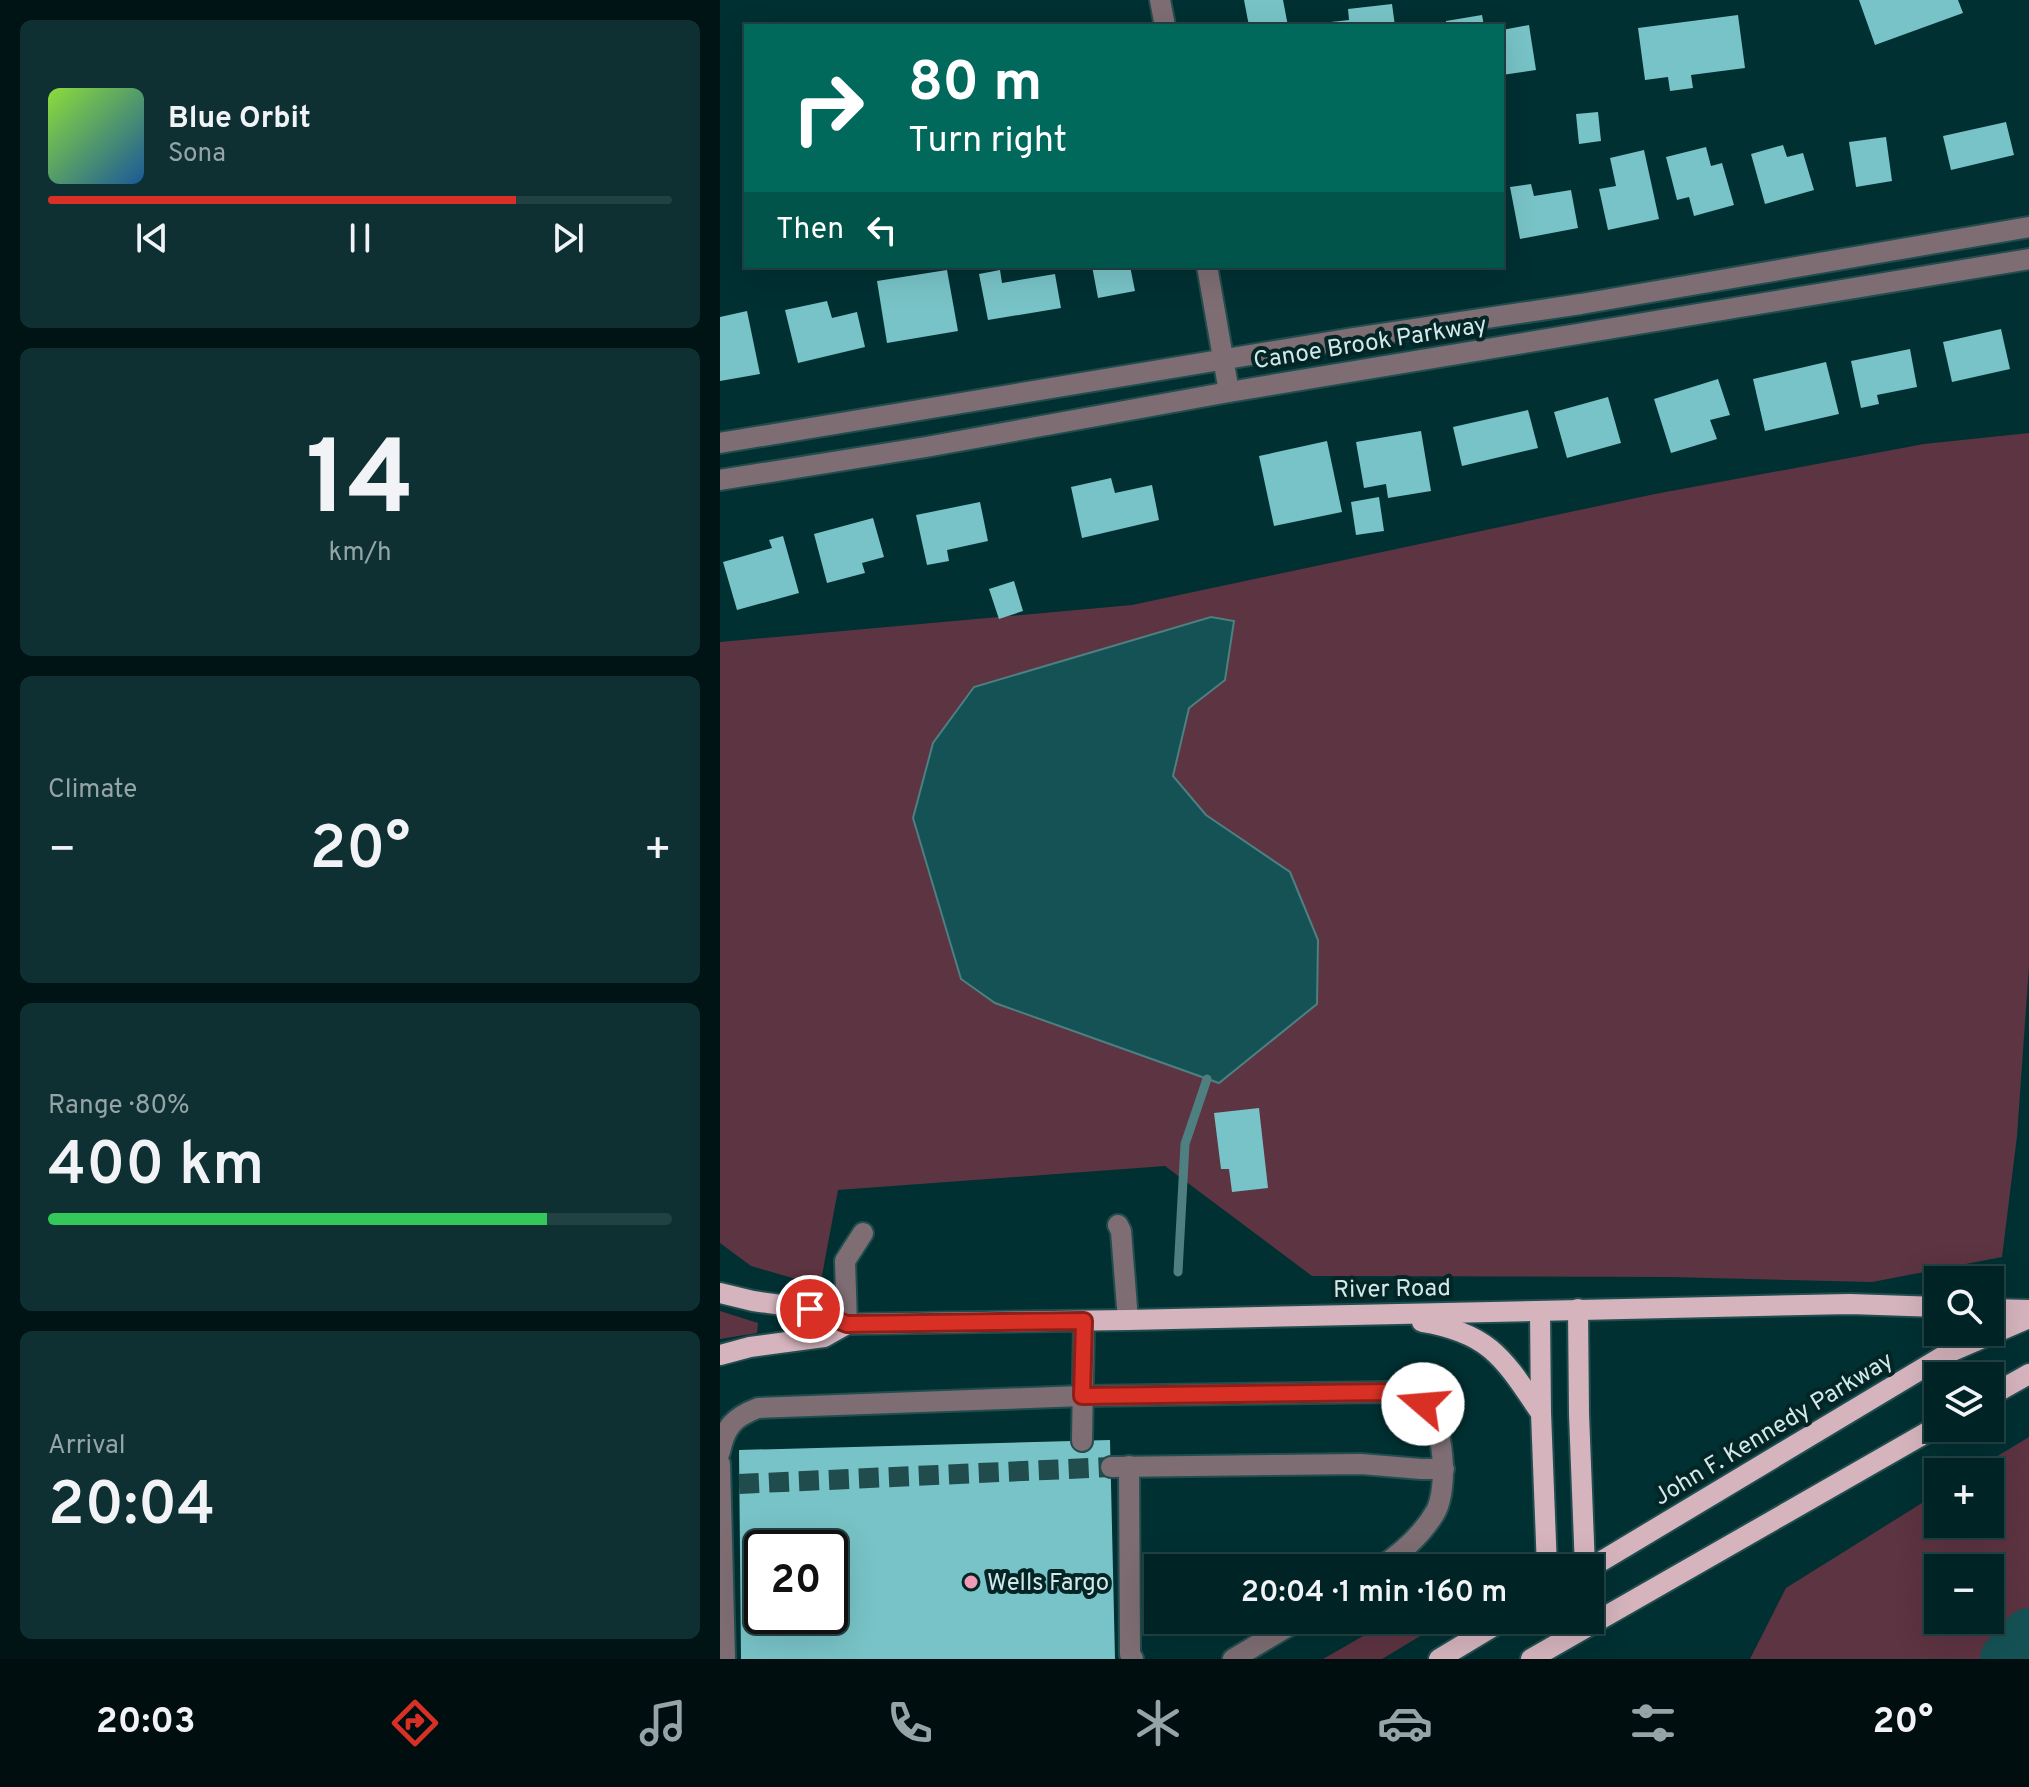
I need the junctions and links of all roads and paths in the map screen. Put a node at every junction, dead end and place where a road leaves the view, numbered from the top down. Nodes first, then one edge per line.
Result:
1 (1160, 0) edge
2 (1165, 24) edge
3 (2029, 227) edge
4 (2029, 259) edge
5 (1207, 268) edge
6 (1223, 360) junction
7 (1229, 392) junction
8 (720, 443) edge
9 (720, 480) edge
10 (1118, 1225) dead end
11 (863, 1233) dead end
12 (720, 1293) edge
13 (1924, 1307) edge
14 (1578, 1309) junction
15 (2004, 1309) edge
16 (2029, 1310) edge
17 (1540, 1312) junction
18 (1370, 1314) junction
19 (2029, 1318) edge
20 (1128, 1320) junction
21 (1084, 1321) junction
22 (847, 1324) junction
23 (720, 1355) edge
24 (2029, 1374) edge
25 (2004, 1388) edge
26 (1082, 1396) junction
27 (1541, 1413) junction
28 (1924, 1434) edge
29 (1082, 1441) dead end
30 (720, 1452) edge
31 (720, 1464) edge
32 (1444, 1469) junction
33 (730, 1485) edge
34 (1397, 1554) edge
35 (1546, 1554) edge
36 (1587, 1554) edge
37 (1604, 1558) edge
38 (1276, 1634) edge
39 (1481, 1634) edge
40 (1564, 1635) edge
41 (725, 1659) edge
42 (1133, 1659) edge
43 (1233, 1659) edge
44 (1439, 1659) edge
45 (1531, 1659) edge

1 - 2 street
3 - 6 street, Canoe Brook Parkway
4 - 7 street, Canoe Brook Parkway
5 - 6 street
6 - 7 street
6 - 8 street, Canoe Brook Parkway
7 - 9 street, Canoe Brook Parkway
10 - 20 street
11 - 22 street
12 - 22 main road, River Road
13 - 14 main road, River Road
14 - 17 main road, River Road
14 - 36 main road
15 - 16 main road
17 - 18 main road, River Road
17 - 27 main road
18 - 20 main road, River Road
18 - 27 main road
19 - 37 main road, John F. Kennedy Parkway
20 - 21 main road, River Road
21 - 22 main road, River Road
21 - 26 street
22 - 23 main road, River Road
24 - 25 main road
26 - 29 street
26 - 30 street
26 - 32 street
27 - 35 main road
28 - 40 main road
31 - 33 street
32 - 34 street
32 - 42 street
33 - 41 street
38 - 43 street
39 - 44 main road
40 - 45 main road

